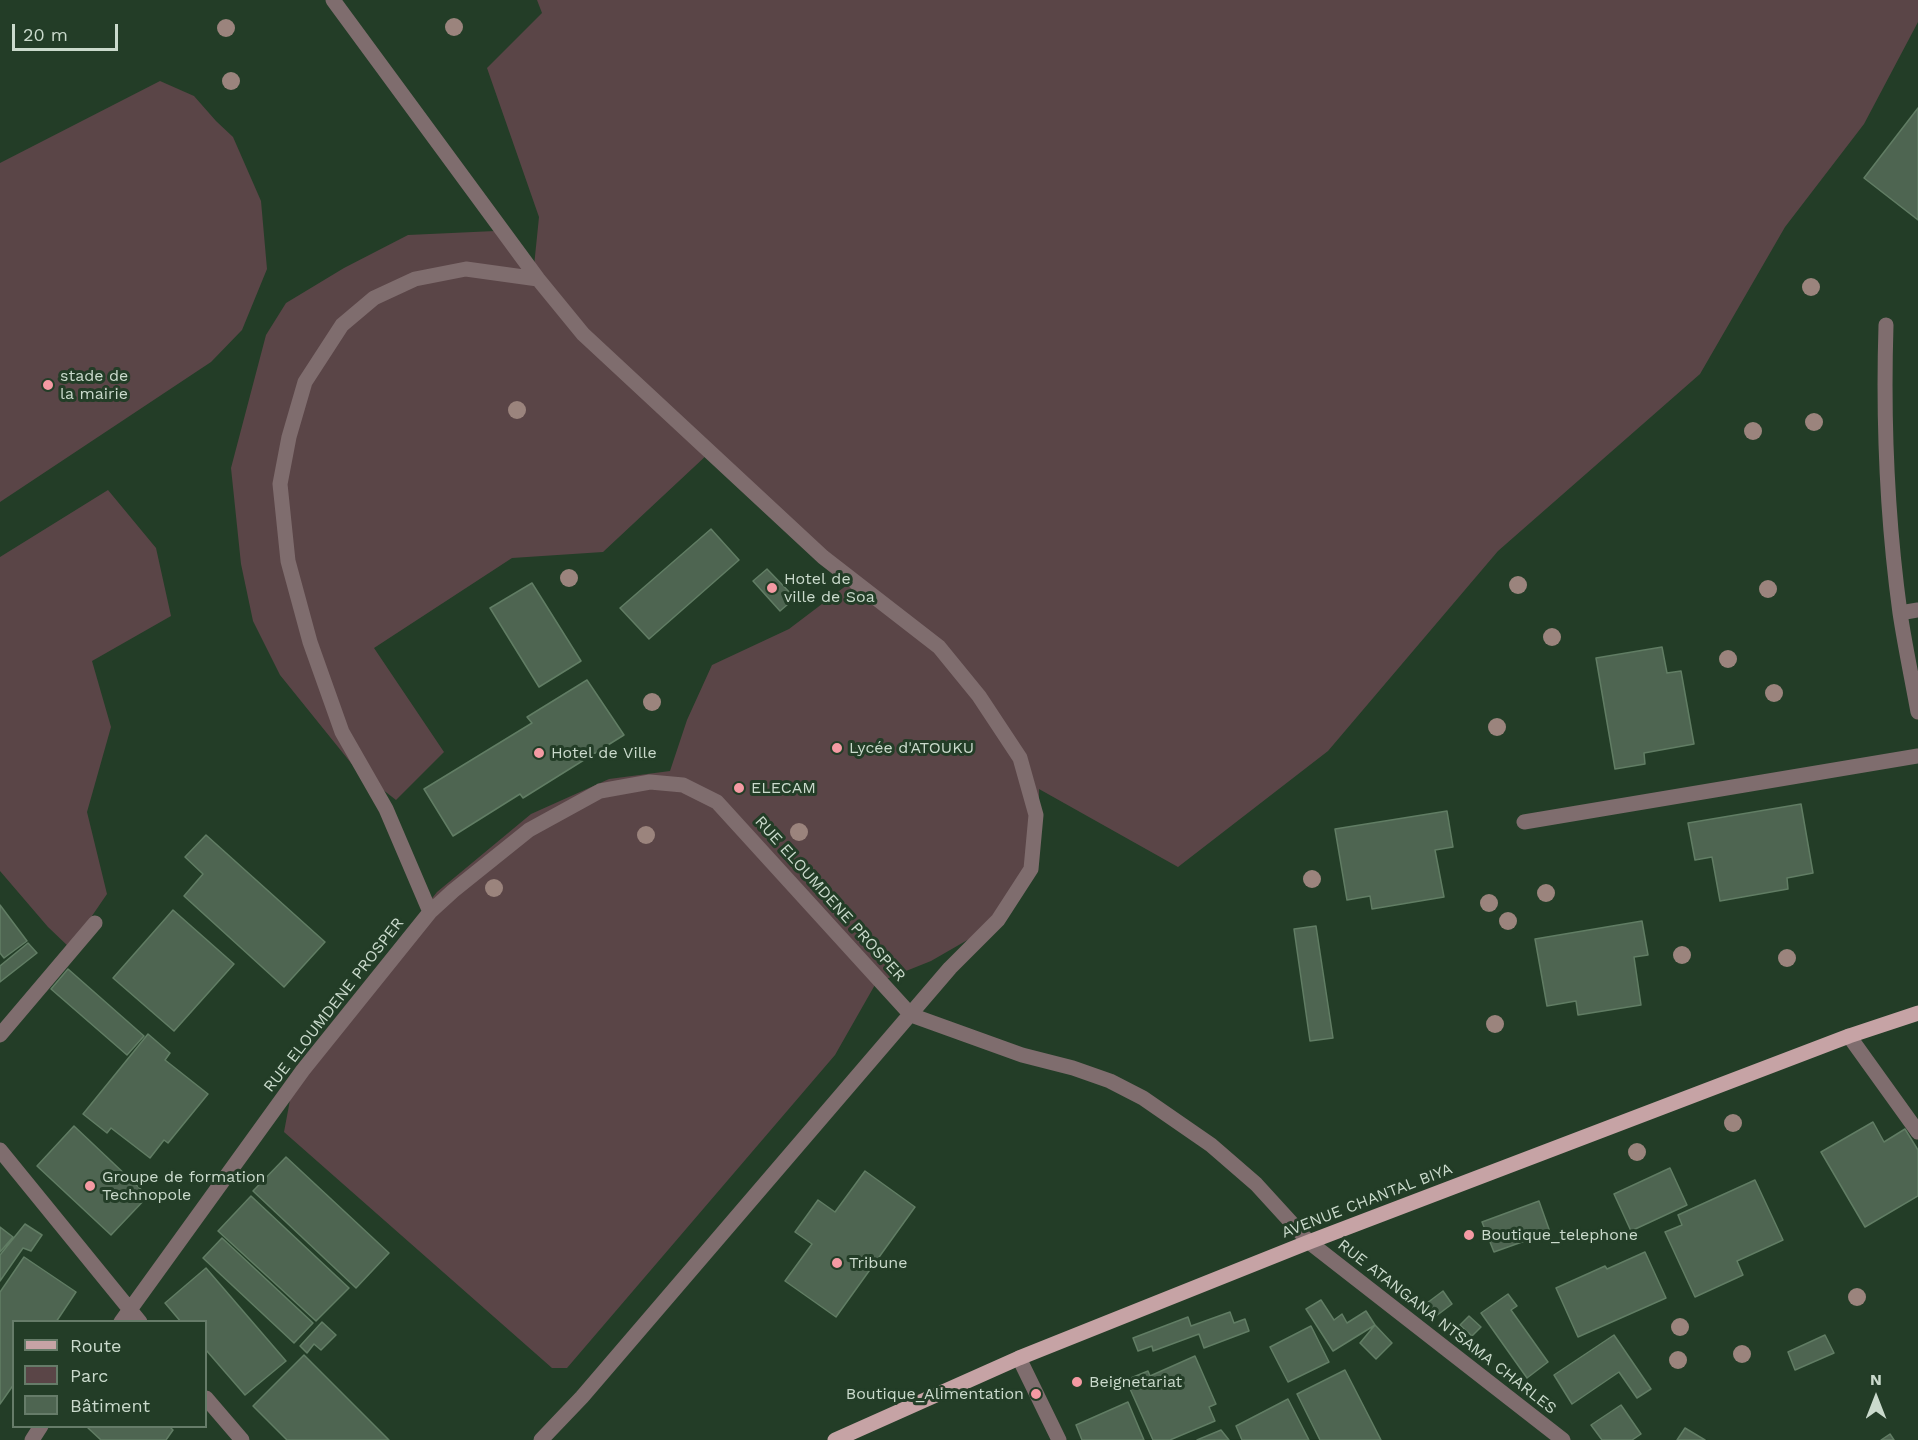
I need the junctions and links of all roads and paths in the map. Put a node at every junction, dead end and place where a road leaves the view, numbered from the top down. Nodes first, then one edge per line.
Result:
1 (333, 0) edge
2 (538, 279) junction
3 (1886, 325) dead end
4 (1918, 610) edge
5 (1900, 613) junction
6 (1918, 712) edge
7 (1918, 756) edge
8 (1524, 822) dead end
9 (430, 912) junction
10 (95, 923) dead end
11 (1918, 1013) edge
12 (911, 1015) junction
13 (0, 1035) edge
14 (1849, 1036) junction
15 (1918, 1132) edge
16 (0, 1150) edge
17 (1309, 1242) junction
18 (131, 1318) edge
19 (1019, 1358) junction
20 (207, 1399) edge
21 (242, 1440) edge
22 (541, 1440) edge
23 (835, 1440) edge
24 (1059, 1440) edge
25 (1563, 1440) edge

1 - 2 street
2 - 9 street
2 - 12 street
3 - 5 street
4 - 5 street
5 - 6 street
7 - 8 street
9 - 12 street, RUE ELOUMDENE PROSPER
9 - 18 street, RUE ELOUMDENE PROSPER
10 - 13 street
11 - 14 main road, AVENUE CHANTAL BIYA
12 - 17 street, RUE ATANGANA NTSAMA CHARLES
12 - 22 street
14 - 15 street
14 - 17 main road, AVENUE CHANTAL BIYA
16 - 18 street
17 - 19 main road, AVENUE CHANTAL BIYA
17 - 25 street, RUE ATANGANA NTSAMA CHARLES
19 - 23 main road, AVENUE CHANTAL BIYA
19 - 24 street
20 - 21 street

